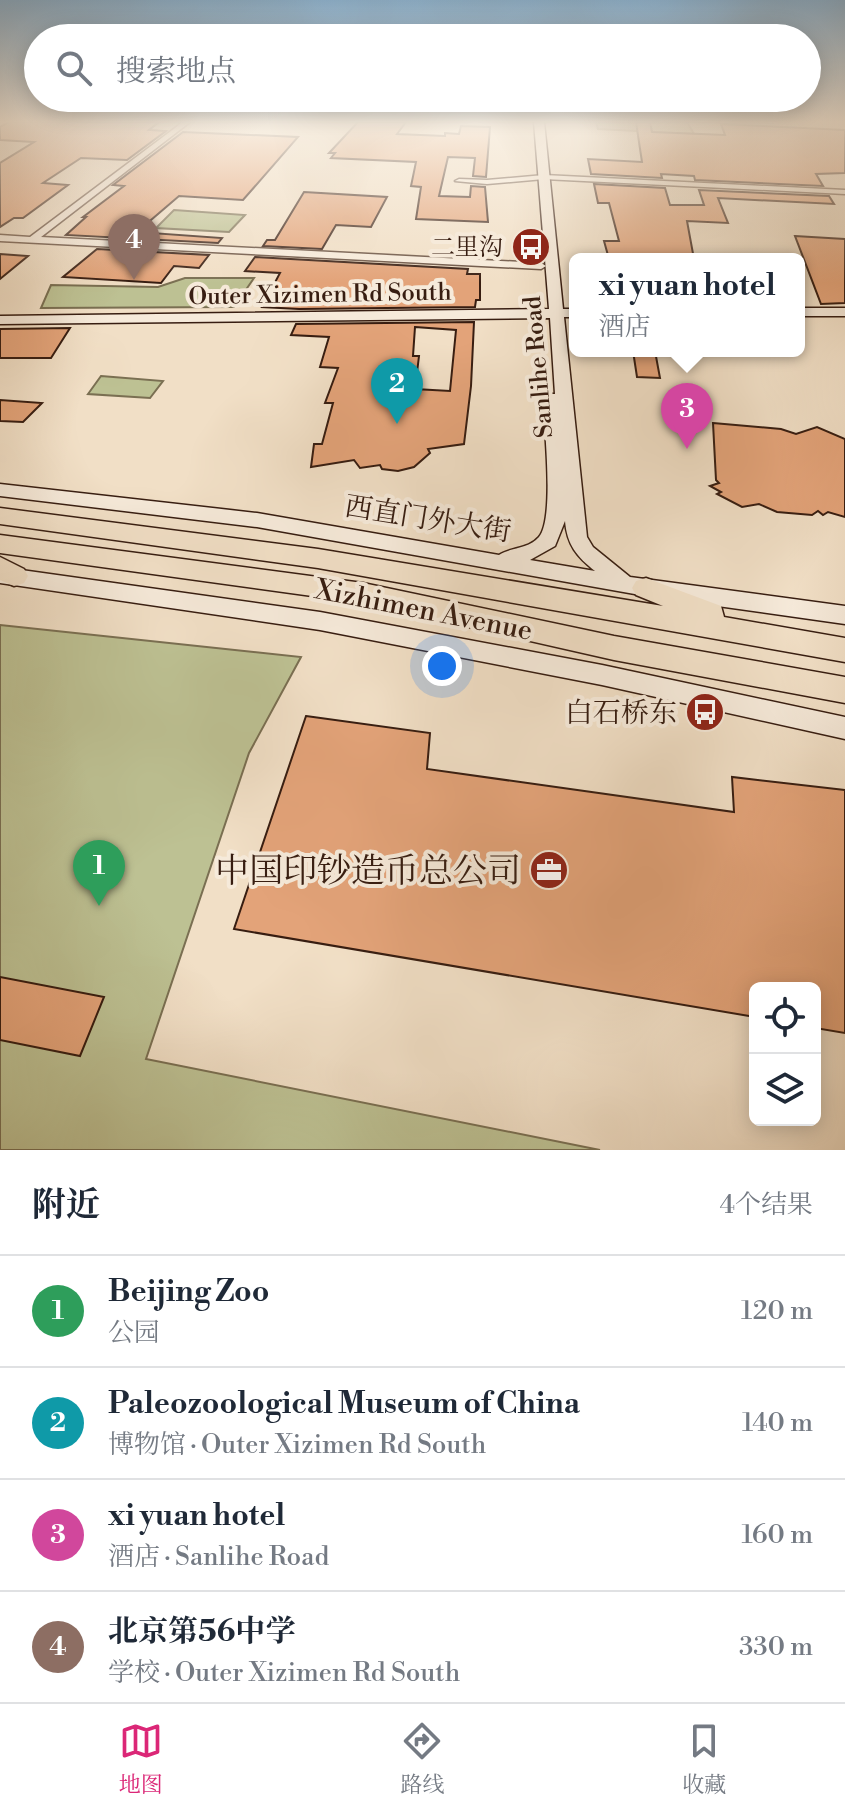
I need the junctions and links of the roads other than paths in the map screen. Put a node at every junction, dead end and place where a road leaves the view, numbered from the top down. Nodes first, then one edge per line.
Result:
1 (117, 176) edge
2 (539, 177) junction
3 (459, 181) dead end
4 (845, 192) edge
5 (0, 238) edge
6 (32, 240) junction
7 (541, 266) junction
8 (805, 312) edge
9 (845, 312) edge
10 (559, 313) edge
11 (0, 320) edge
12 (0, 490) edge
13 (0, 516) edge
14 (0, 544) edge
15 (495, 560) junction
16 (5, 573) edge
17 (637, 586) junction
18 (845, 615) edge
19 (764, 636) junction
20 (845, 650) edge
21 (845, 690) edge
22 (845, 728) edge

1 - 6 street
2 - 3 street
2 - 4 street
2 - 7 main road, Sanlihe Road
2 - 10 main road, Sanlihe Road
5 - 6 street
6 - 7 street
7 - 10 main road, Sanlihe Road
8 - 9 main road
10 - 11 main road, Outer Xizimen Rd South
10 - 15 main road, Sanlihe Road
10 - 17 main road, Sanlihe Road
12 - 15 main road, 西直门外大街
13 - 19 highway, Xizhimen Avenue
14 - 21 highway, Xizhimen Avenue
15 - 17 main road, 西直门外大街
16 - 22 main road
17 - 18 main road, 西直门外大街
17 - 19 highway
19 - 20 highway, Xizhimen Avenue

